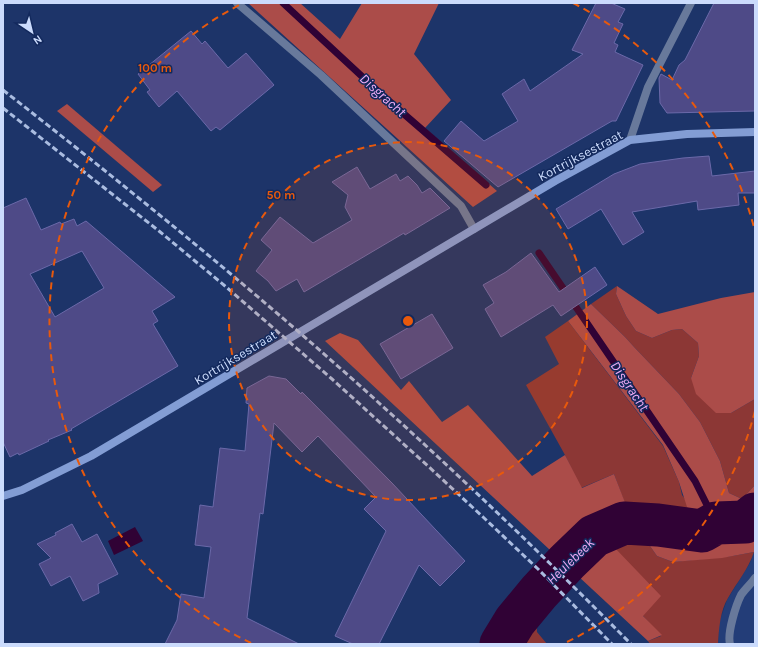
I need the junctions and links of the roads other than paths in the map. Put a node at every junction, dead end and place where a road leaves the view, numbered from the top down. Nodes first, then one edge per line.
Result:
1 (237, 3) edge
2 (691, 3) edge
3 (755, 132) edge
4 (630, 140) junction
5 (474, 229) junction
6 (3, 496) edge
7 (755, 578) edge
8 (730, 644) edge

1 - 5 street
2 - 4 street
3 - 4 street, Kortrijksestraat
4 - 5 street, Kortrijksestraat
5 - 6 street, Kortrijksestraat
7 - 8 street

